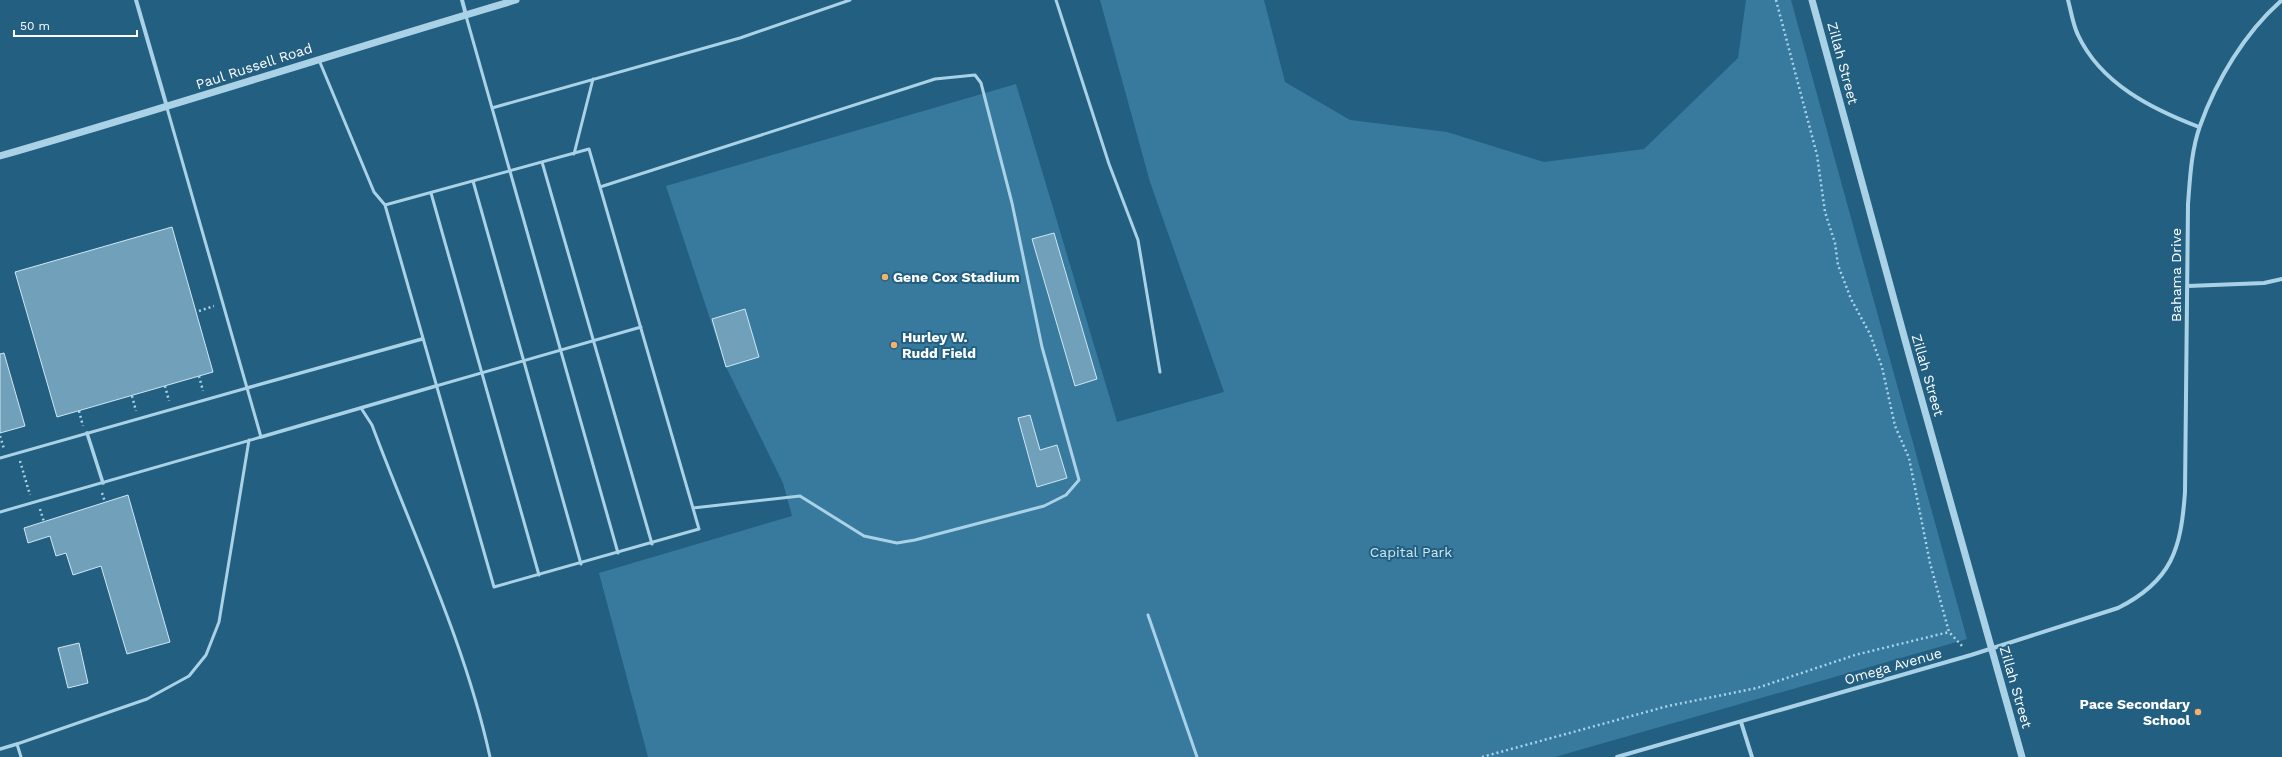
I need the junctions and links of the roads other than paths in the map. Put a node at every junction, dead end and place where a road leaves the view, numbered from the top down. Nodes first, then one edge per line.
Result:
1 (136, 0) edge
2 (462, 0) edge
3 (516, 0) edge
4 (850, 0) edge
5 (1056, 0) edge
6 (1812, 0) edge
7 (2068, 0) edge
8 (2282, 0) edge
9 (466, 14) junction
10 (318, 59) junction
11 (593, 79) junction
12 (167, 108) junction
13 (492, 108) junction
14 (2199, 127) junction
15 (574, 154) junction
16 (0, 156) edge
17 (542, 162) junction
18 (510, 171) junction
19 (473, 181) junction
20 (600, 187) junction
21 (431, 193) junction
22 (385, 205) junction
23 (2282, 279) edge
24 (2188, 286) junction
25 (641, 328) junction
26 (422, 339) junction
27 (594, 341) junction
28 (560, 351) junction
29 (523, 361) junction
30 (1160, 372) dead end
31 (482, 373) junction
32 (436, 386) junction
33 (247, 388) junction
34 (361, 408) junction
35 (86, 433) junction
36 (261, 437) junction
37 (249, 440) junction
38 (0, 458) edge
39 (102, 483) junction
40 (693, 508) junction
41 (0, 512) edge
42 (652, 544) junction
43 (618, 553) junction
44 (581, 564) junction
45 (2163, 573) joint
46 (539, 575) junction
47 (1148, 615) dead end
48 (1992, 649) junction
49 (1741, 722) junction
50 (17, 744) junction
51 (0, 749) edge
52 (21, 757) edge
53 (490, 757) edge
54 (1197, 757) edge
55 (1617, 757) edge
56 (1752, 757) edge
57 (2022, 757) edge

1 - 12 street
2 - 9 street
3 - 9 street, Paul Russell Road
4 - 11 lane
5 - 30 lane
6 - 48 street, Zillah Street
7 - 14 street
8 - 14 street, Bahama Drive
9 - 10 street, Paul Russell Road
9 - 13 lane
10 - 12 street, Paul Russell Road
10 - 22 lane
11 - 13 lane
11 - 15 lane
12 - 16 street, Paul Russell Road
12 - 33 lane
13 - 18 lane
14 - 24 street, Bahama Drive
15 - 17 lane
15 - 20 lane
17 - 18 lane
17 - 27 lane
18 - 19 lane
18 - 28 lane
19 - 21 lane
19 - 29 lane
20 - 25 lane
20 - 40 lane
21 - 22 lane
21 - 31 lane
22 - 26 lane
23 - 24 street
24 - 45 street, Bahama Drive
25 - 27 lane
25 - 40 lane
26 - 32 lane
26 - 33 street
27 - 28 lane
27 - 42 lane
28 - 29 lane
28 - 43 lane
29 - 31 lane
29 - 44 lane
31 - 32 lane
31 - 46 lane
32 - 34 street
32 - 46 lane
33 - 35 lane
33 - 36 lane
34 - 36 street
34 - 53 lane
35 - 38 lane
35 - 39 street
36 - 37 lane
37 - 39 lane
37 - 50 lane
39 - 41 lane
40 - 42 lane
42 - 43 lane
43 - 44 lane
44 - 46 lane
45 - 48 street, Omega Avenue
47 - 54 lane
48 - 49 street, Omega Avenue
48 - 57 street, Zillah Street
49 - 55 street, Omega Avenue
49 - 56 street
50 - 51 street
50 - 52 lane

